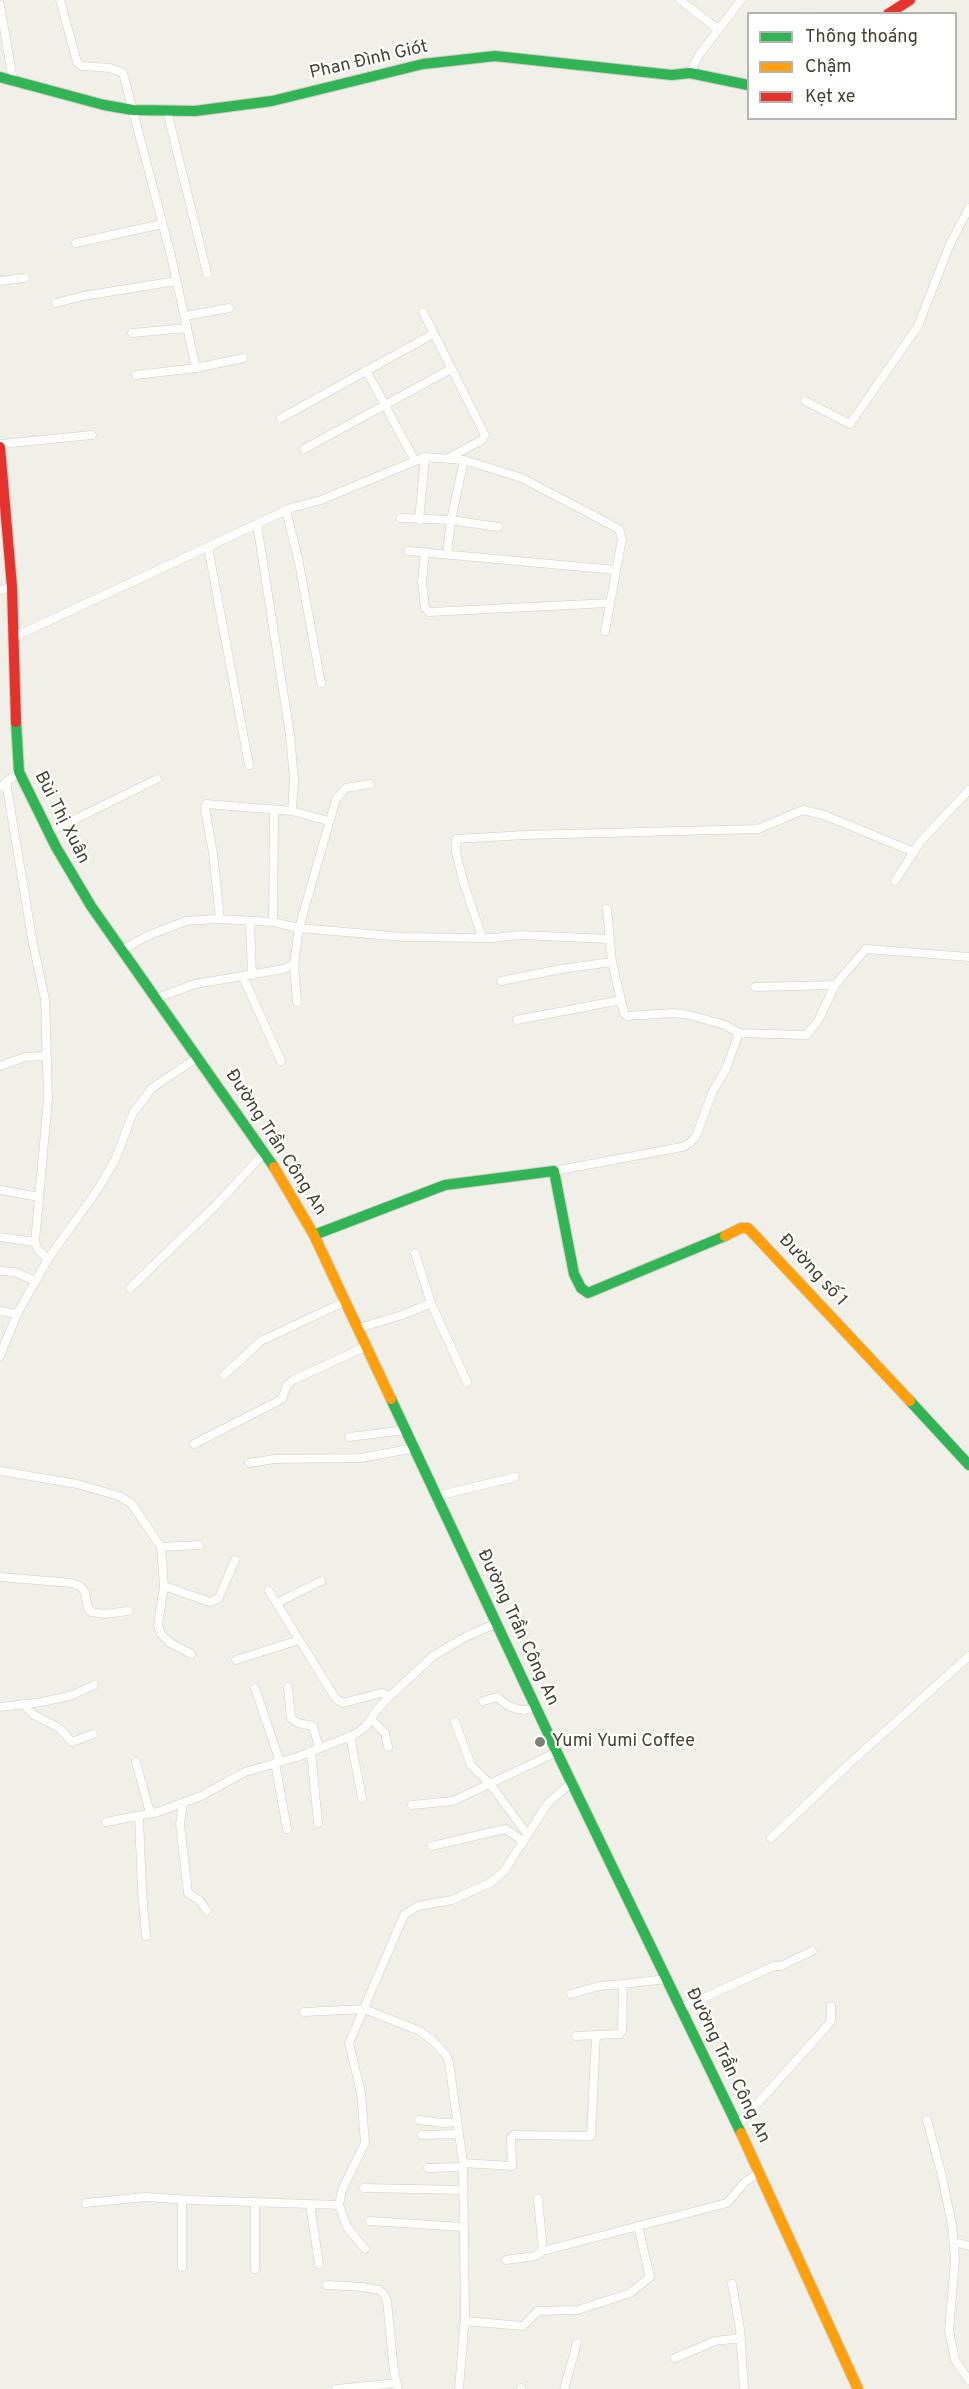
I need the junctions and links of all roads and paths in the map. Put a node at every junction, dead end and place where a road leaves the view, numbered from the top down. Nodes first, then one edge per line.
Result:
1 (60, 0) edge
2 (680, 0) edge
3 (741, 0) edge
4 (910, 0) edge
5 (0, 5) edge
6 (891, 12) edge
7 (718, 29) junction
8 (690, 74) junction
9 (0, 77) edge
10 (13, 81) junction
11 (747, 85) edge
12 (133, 110) junction
13 (167, 111) junction
14 (969, 208) edge
15 (162, 224) junction
16 (76, 243) dead end
17 (207, 273) dead end
18 (25, 278) dead end
19 (0, 281) edge
20 (176, 281) junction
21 (56, 303) dead end
22 (229, 308) dead end
23 (423, 312) dead end
24 (185, 316) junction
25 (188, 328) junction
26 (132, 333) dead end
27 (433, 334) junction
28 (243, 358) dead end
29 (196, 368) junction
30 (451, 369) junction
31 (366, 370) junction
32 (136, 375) dead end
33 (805, 401) dead end
34 (385, 404) junction
35 (281, 418) dead end
36 (92, 435) dead end
37 (0, 446) edge
38 (304, 449) dead end
39 (425, 457) junction
40 (449, 458) junction
41 (464, 460) junction
42 (415, 461) junction
43 (286, 510) junction
44 (401, 518) dead end
45 (419, 520) junction
46 (451, 520) junction
47 (257, 524) junction
48 (498, 527) dead end
49 (208, 547) junction
50 (408, 551) dead end
51 (425, 552) junction
52 (447, 554) junction
53 (616, 570) junction
54 (12, 587) junction
55 (0, 590) edge
56 (610, 603) junction
57 (605, 631) dead end
58 (14, 637) junction
59 (321, 683) dead end
60 (249, 765) dead end
61 (19, 772) junction
62 (158, 779) dead end
63 (370, 784) dead end
64 (3, 785) edge
65 (969, 790) edge
66 (274, 811) junction
67 (292, 811) junction
68 (328, 821) junction
69 (49, 832) junction
70 (914, 852) junction
71 (895, 881) dead end
72 (607, 909) dead end
73 (220, 920) junction
74 (250, 921) junction
75 (273, 922) junction
76 (299, 928) junction
77 (482, 937) junction
78 (609, 939) junction
79 (122, 950) junction
80 (969, 957) edge
81 (612, 962) junction
82 (294, 964) junction
83 (252, 975) junction
84 (243, 976) junction
85 (501, 981) dead end
86 (835, 985) junction
87 (755, 987) dead end
88 (157, 998) junction
89 (621, 1000) junction
90 (297, 1002) dead end
91 (517, 1020) dead end
92 (739, 1033) junction
93 (46, 1056) junction
94 (198, 1057) junction
95 (281, 1061) dead end
96 (0, 1066) edge
97 (264, 1153) junction
98 (554, 1177) junction
99 (0, 1190) edge
100 (39, 1197) junction
101 (314, 1235) junction
102 (0, 1237) edge
103 (35, 1242) junction
104 (415, 1253) dead end
105 (48, 1259) junction
106 (0, 1271) edge
107 (36, 1281) junction
108 (130, 1288) dead end
109 (346, 1301) junction
110 (431, 1303) junction
111 (0, 1311) edge
112 (17, 1314) junction
113 (360, 1329) junction
114 (368, 1346) junction
115 (0, 1356) edge
116 (225, 1375) dead end
117 (467, 1382) dead end
118 (406, 1430) junction
119 (349, 1437) dead end
120 (194, 1444) dead end
121 (415, 1448) junction
122 (249, 1463) dead end
123 (969, 1466) edge
124 (0, 1471) edge
125 (515, 1477) dead end
126 (437, 1496) junction
127 (199, 1545) dead end
128 (161, 1547) junction
129 (235, 1560) dead end
130 (0, 1577) edge
131 (321, 1581) dead end
132 (164, 1586) junction
133 (269, 1591) dead end
134 (277, 1603) junction
135 (128, 1611) dead end
136 (496, 1623) junction
137 (299, 1640) junction
138 (191, 1654) dead end
139 (969, 1656) edge
140 (236, 1660) dead end
141 (94, 1685) dead end
142 (288, 1687) dead end
143 (255, 1688) dead end
144 (390, 1696) junction
145 (483, 1701) dead end
146 (23, 1704) junction
147 (0, 1707) edge
148 (536, 1707) junction
149 (372, 1720) junction
150 (455, 1722) dead end
151 (93, 1734) dead end
152 (350, 1736) junction
153 (388, 1747) dead end
154 (315, 1750) junction
155 (557, 1752) junction
156 (136, 1762) dead end
157 (277, 1763) junction
158 (572, 1782) junction
159 (491, 1785) junction
160 (362, 1797) dead end
161 (183, 1803) junction
162 (412, 1805) dead end
163 (150, 1813) junction
164 (139, 1816) junction
165 (106, 1822) dead end
166 (318, 1823) dead end
167 (286, 1829) dead end
168 (525, 1837) junction
169 (771, 1838) dead end
170 (432, 1846) dead end
171 (207, 1911) dead end
172 (146, 1936) dead end
173 (812, 1951) dead end
174 (667, 1979) junction
175 (623, 1983) junction
176 (571, 1994) dead end
177 (831, 2006) dead end
178 (681, 2008) junction
179 (364, 2009) junction
180 (304, 2012) dead end
181 (596, 2035) junction
182 (576, 2036) dead end
183 (419, 2120) dead end
184 (927, 2120) dead end
185 (457, 2122) junction
186 (737, 2126) junction
187 (458, 2134) junction
188 (422, 2135) dead end
189 (463, 2165) junction
190 (428, 2168) dead end
191 (760, 2172) junction
192 (364, 2188) dead end
193 (463, 2190) junction
194 (538, 2199) dead end
195 (182, 2200) junction
196 (255, 2202) junction
197 (86, 2203) dead end
198 (310, 2204) junction
199 (339, 2205) junction
200 (370, 2221) dead end
201 (638, 2226) junction
202 (463, 2227) junction
203 (954, 2242) junction
204 (968, 2244) edge
205 (365, 2249) dead end
206 (543, 2251) junction
207 (506, 2260) dead end
208 (319, 2264) dead end
209 (182, 2267) dead end
210 (255, 2269) dead end
211 (732, 2284) dead end
212 (327, 2285) dead end
213 (465, 2321) junction
214 (741, 2338) junction
215 (577, 2343) dead end
216 (675, 2358) dead end
217 (969, 2380) edge
218 (398, 2386) edge
219 (336, 2389) edge
220 (459, 2389) edge
221 (564, 2389) edge
222 (744, 2389) edge
223 (858, 2389) edge

1 - 12 street
2 - 7 street
3 - 7 street
4 - 6 main road
5 - 10 street
7 - 8 street
8 - 11 main road, Phan Đình Giót
8 - 13 main road, Phan Đình Giót
9 - 10 main road, Phan Đình Giót
10 - 12 main road, Phan Đình Giót
12 - 13 main road, Phan Đình Giót
12 - 15 street
13 - 17 street
14 - 33 street
15 - 16 street
15 - 20 street
18 - 19 street
20 - 21 street
20 - 24 street
22 - 24 street
23 - 27 street
24 - 25 street
25 - 26 street
25 - 29 street
27 - 30 street
27 - 31 street
28 - 29 street
29 - 32 street
30 - 34 street
30 - 40 street
31 - 34 street
31 - 35 street
34 - 38 street
34 - 42 street
36 - 37 street
37 - 54 main road, Bùi Thị Xuân
39 - 40 street
39 - 42 street
39 - 45 street
40 - 41 street
41 - 46 street
41 - 53 street
42 - 43 street
43 - 47 street
43 - 59 street
44 - 45 street
45 - 46 street
46 - 48 street
46 - 52 street
47 - 49 street
47 - 67 street
49 - 58 street
49 - 60 street
50 - 51 street
51 - 52 street
51 - 56 street
52 - 53 street
53 - 56 street
54 - 55 street
54 - 58 main road, Bùi Thị Xuân
56 - 57 street
58 - 61 main road, Bùi Thị Xuân
61 - 64 street
61 - 69 main road, Bùi Thị Xuân
62 - 69 street
63 - 68 street
64 - 93 street
65 - 70 street
66 - 67 street
66 - 73 street
66 - 75 street
67 - 68 street
68 - 76 street
69 - 79 main road, Bùi Thị Xuân
70 - 71 street
70 - 77 street
72 - 78 street
73 - 74 street
73 - 79 street
74 - 75 street
74 - 83 street
75 - 76 street
76 - 77 street
76 - 82 street
77 - 78 street
78 - 81 street
79 - 88 main road, Bùi Thị Xuân
80 - 86 street
81 - 85 street
81 - 89 street
82 - 83 street
82 - 90 street
83 - 84 street
84 - 88 street
84 - 95 street
86 - 87 street
86 - 92 street
88 - 94 main road, Đường Trần Công An
89 - 91 street
89 - 92 street
92 - 98 street
93 - 96 street
93 - 100 street
94 - 97 main road, Đường Trần Công An
94 - 105 street
97 - 101 main road, Đường Trần Công An
97 - 108 street
98 - 101 main road
98 - 123 main road, Đường số 1
99 - 100 street
100 - 103 street
101 - 109 main road, Đường Trần Công An
102 - 103 street
103 - 105 street
104 - 110 street
105 - 107 street
106 - 107 street
107 - 112 street
109 - 113 main road, Đường Trần Công An
109 - 116 street
110 - 113 street
110 - 117 street
111 - 112 street
112 - 115 street
113 - 114 main road, Đường Trần Công An
114 - 118 main road, Đường Trần Công An
114 - 120 street
118 - 119 street
118 - 121 main road, Đường Trần Công An
121 - 122 street
121 - 126 main road, Đường Trần Công An
124 - 128 street
125 - 126 street
126 - 136 main road, Đường Trần Công An
127 - 128 street
128 - 132 street
129 - 132 street
130 - 135 street
131 - 134 street
132 - 138 street
133 - 134 street
134 - 137 street
136 - 144 street
136 - 148 main road, Đường Trần Công An
137 - 140 street
137 - 144 street
139 - 169 street
141 - 146 street
142 - 154 street
143 - 157 street
144 - 149 street
145 - 148 street
146 - 147 street
146 - 151 street
148 - 155 main road, Đường Trần Công An
149 - 152 street
149 - 153 street
150 - 159 street
152 - 154 street
152 - 160 street
154 - 157 street
154 - 166 street
155 - 158 main road, Đường Trần Công An
155 - 159 street
156 - 163 street
157 - 161 street
157 - 167 street
158 - 168 street
158 - 174 main road, Đường Trần Công An
159 - 162 street
159 - 168 street
161 - 163 street
161 - 171 street
163 - 164 street
164 - 165 street
164 - 172 street
168 - 170 street
168 - 179 street
173 - 178 street
174 - 175 street
174 - 178 main road, Đường Trần Công An
175 - 176 street
175 - 181 street
177 - 186 street
178 - 186 main road, Đường Trần Công An
179 - 180 street
179 - 185 street
179 - 199 street
181 - 182 street
181 - 189 street
183 - 185 street
184 - 203 street
185 - 187 street
186 - 191 main road, Đường Trần Công An
187 - 188 street
187 - 189 street
189 - 190 street
189 - 193 street
191 - 201 street
191 - 223 main road, Đường Trần Công An
192 - 193 street
193 - 202 street
194 - 206 street
195 - 196 street
195 - 197 street
195 - 209 street
196 - 198 street
196 - 210 street
198 - 199 street
198 - 208 street
199 - 205 street
200 - 202 street
201 - 206 street
201 - 213 street
202 - 213 street
203 - 204 street
203 - 217 street
206 - 207 street
211 - 214 street
212 - 218 street
213 - 220 street
214 - 216 street
214 - 222 street
215 - 221 street
218 - 219 street

